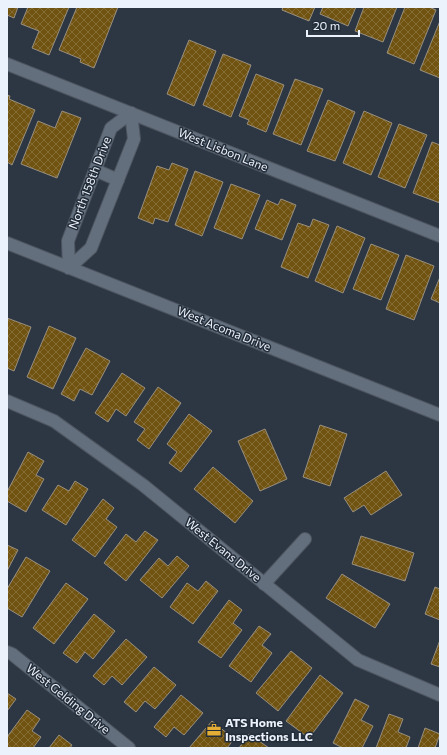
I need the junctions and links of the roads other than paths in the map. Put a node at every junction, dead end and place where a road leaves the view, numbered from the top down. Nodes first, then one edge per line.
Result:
1 (7, 64) edge
2 (131, 113) junction
3 (95, 170) junction
4 (118, 180) junction
5 (440, 236) edge
6 (7, 243) edge
7 (69, 268) junction
8 (7, 401) edge
9 (440, 415) edge
10 (305, 539) dead end
11 (264, 584) junction
12 (7, 652) edge
13 (440, 695) edge
14 (129, 748) edge

1 - 2 street, West Lisbon Lane
2 - 3 street, North 158th Drive
2 - 4 street, North 158th Drive
2 - 5 street, West Lisbon Lane
3 - 4 street
3 - 7 street, North 158th Drive
4 - 7 street, North 158th Drive
6 - 7 street, West Acoma Drive
7 - 9 street, West Acoma Drive
8 - 11 street, West Evans Drive
10 - 11 street
11 - 13 street, West Evans Drive
12 - 14 street, West Gelding Drive

